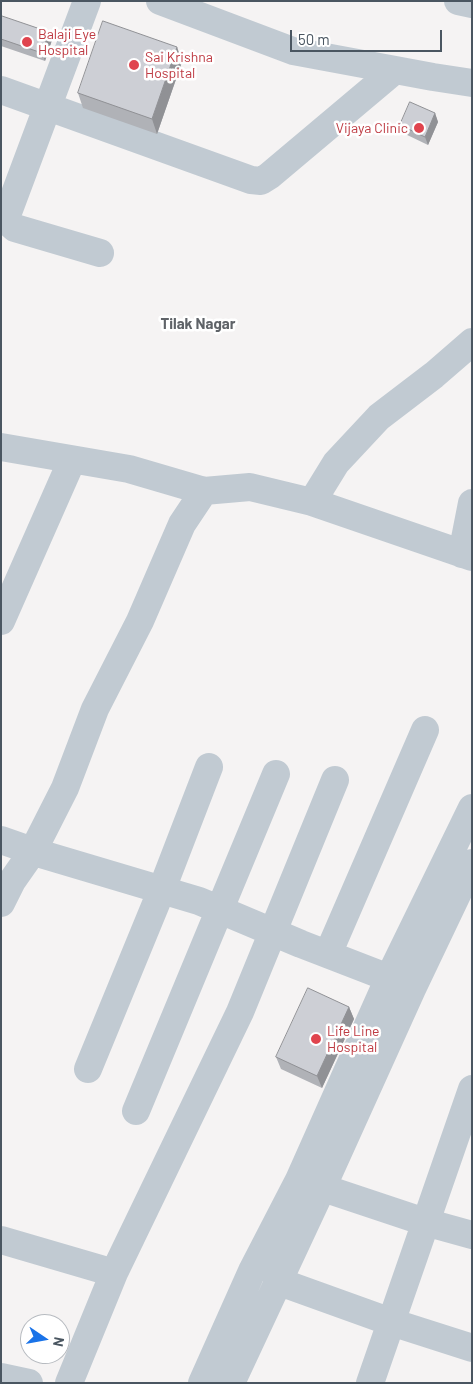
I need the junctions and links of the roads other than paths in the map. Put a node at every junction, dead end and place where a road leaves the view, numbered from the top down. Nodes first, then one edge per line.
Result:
1 (87, 1) edge
2 (160, 1) edge
3 (458, 1) edge
4 (472, 4) edge
5 (395, 70) junction
6 (472, 83) edge
7 (1, 90) edge
8 (48, 106) junction
9 (100, 253) dead end
10 (472, 342) edge
11 (1, 448) edge
12 (72, 460) junction
13 (204, 491) junction
14 (312, 502) junction
15 (472, 503) edge
16 (467, 555) edge
17 (1, 621) edge
18 (425, 730) dead end
19 (209, 768) dead end
20 (276, 774) dead end
21 (335, 780) dead end
22 (472, 808) edge
23 (1, 840) edge
24 (33, 852) junction
25 (472, 863) edge
26 (162, 889) junction
27 (1, 903) edge
28 (220, 909) junction
29 (272, 932) junction
30 (328, 954) junction
31 (401, 983) junction
32 (88, 1070) dead end
33 (472, 1089) edge
34 (136, 1111) dead end
35 (310, 1184) junction
36 (425, 1222) junction
37 (472, 1235) edge
38 (1, 1240) edge
39 (114, 1273) junction
40 (277, 1281) junction
41 (391, 1322) junction
42 (472, 1348) edge
43 (1, 1377) edge
44 (29, 1383) edge
45 (69, 1383) edge
46 (202, 1383) edge
47 (231, 1383) edge
48 (370, 1383) edge

1 - 8 street
2 - 5 street
3 - 4 street
5 - 6 street
5 - 8 street
7 - 8 street
8 - 9 street
10 - 14 street
11 - 12 street
12 - 13 street
12 - 17 street
13 - 14 street
13 - 24 street
14 - 16 street
15 - 16 street
18 - 30 street
19 - 26 street
20 - 28 street
21 - 29 street
22 - 31 street
23 - 24 street
24 - 26 street
24 - 27 street
25 - 31 street
26 - 28 street
26 - 32 street
28 - 29 street
28 - 34 street
29 - 30 street
29 - 39 street
30 - 31 street
31 - 35 street
33 - 36 street
35 - 36 street
35 - 40 street
35 - 46 street
36 - 37 street
36 - 41 street
38 - 39 street
39 - 45 street
40 - 41 street
40 - 47 street
41 - 42 street
41 - 48 street
43 - 44 street

